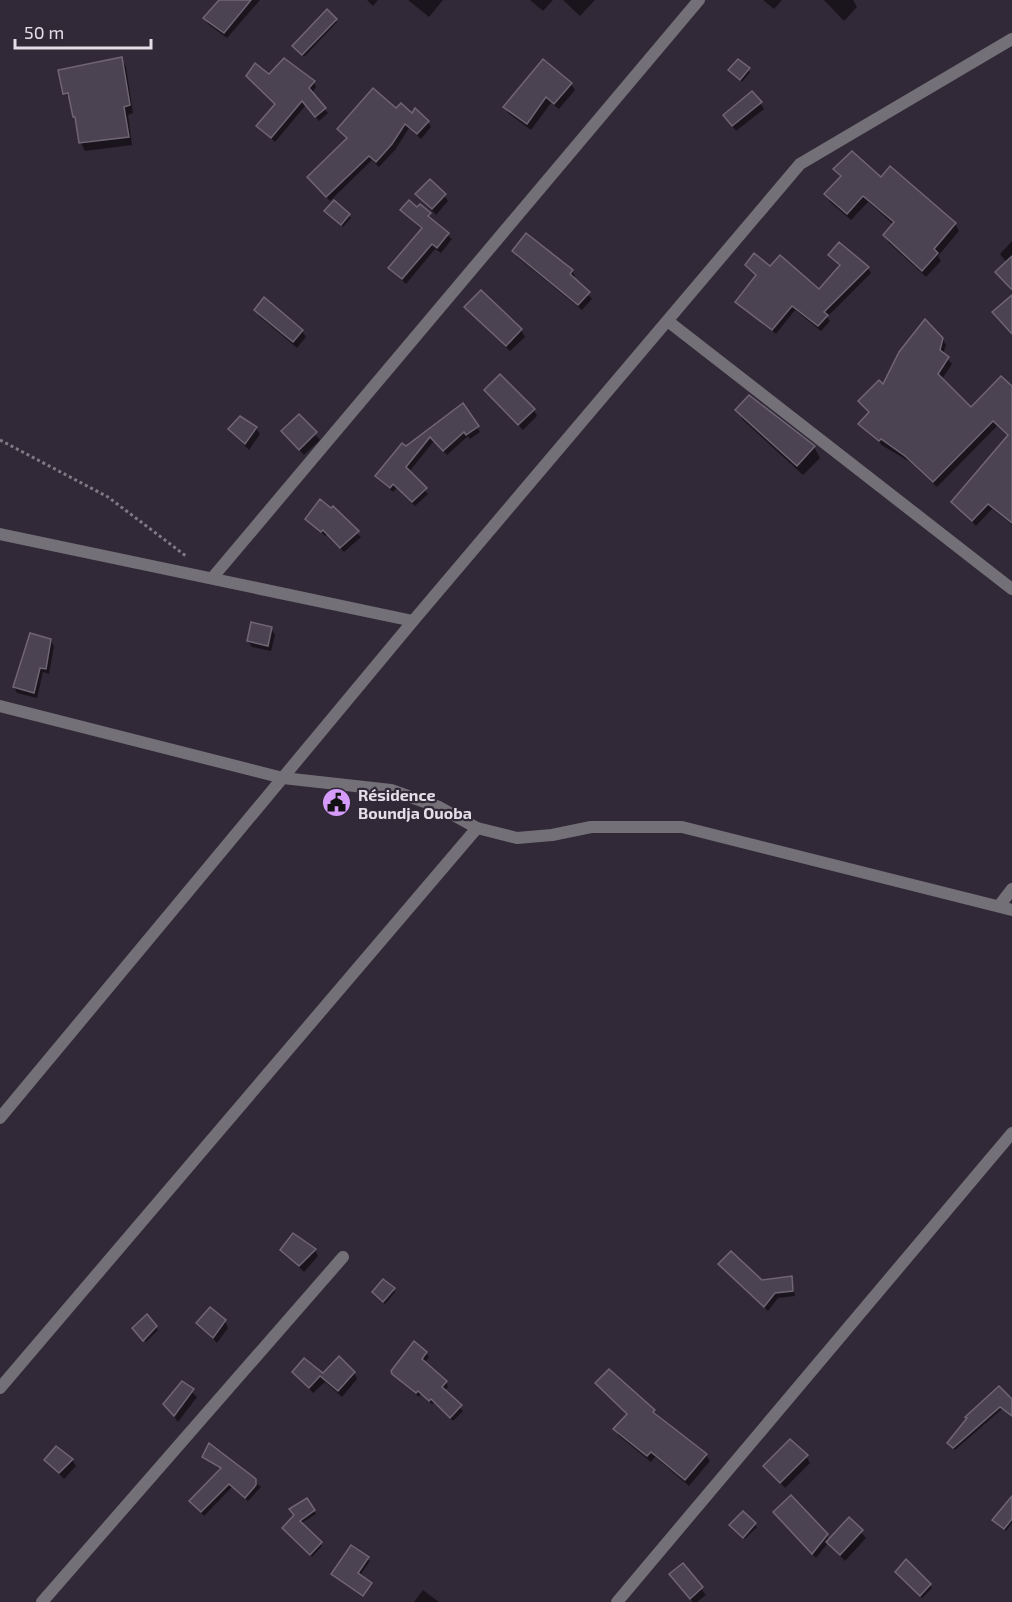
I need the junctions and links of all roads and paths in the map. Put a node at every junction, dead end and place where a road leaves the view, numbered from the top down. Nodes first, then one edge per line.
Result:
1 (699, 0) edge
2 (1012, 39) edge
3 (669, 322) junction
4 (0, 440) edge
5 (0, 534) edge
6 (187, 557) dead end
7 (213, 578) junction
8 (1012, 589) edge
9 (413, 621) junction
10 (0, 706) edge
11 (283, 778) junction
12 (477, 828) junction
13 (1012, 889) edge
14 (999, 906) junction
15 (1012, 910) edge
16 (0, 1118) edge
17 (1012, 1133) edge
18 (343, 1257) dead end
19 (0, 1388) edge
20 (42, 1602) edge
21 (617, 1602) edge

1 - 7 street
2 - 3 street
3 - 8 street
3 - 9 street
4 - 6 path
5 - 7 street
7 - 9 street
9 - 11 street
10 - 11 street
11 - 12 street
11 - 16 street
12 - 14 street
12 - 19 street
13 - 14 street
14 - 15 street
17 - 21 street
18 - 20 street

